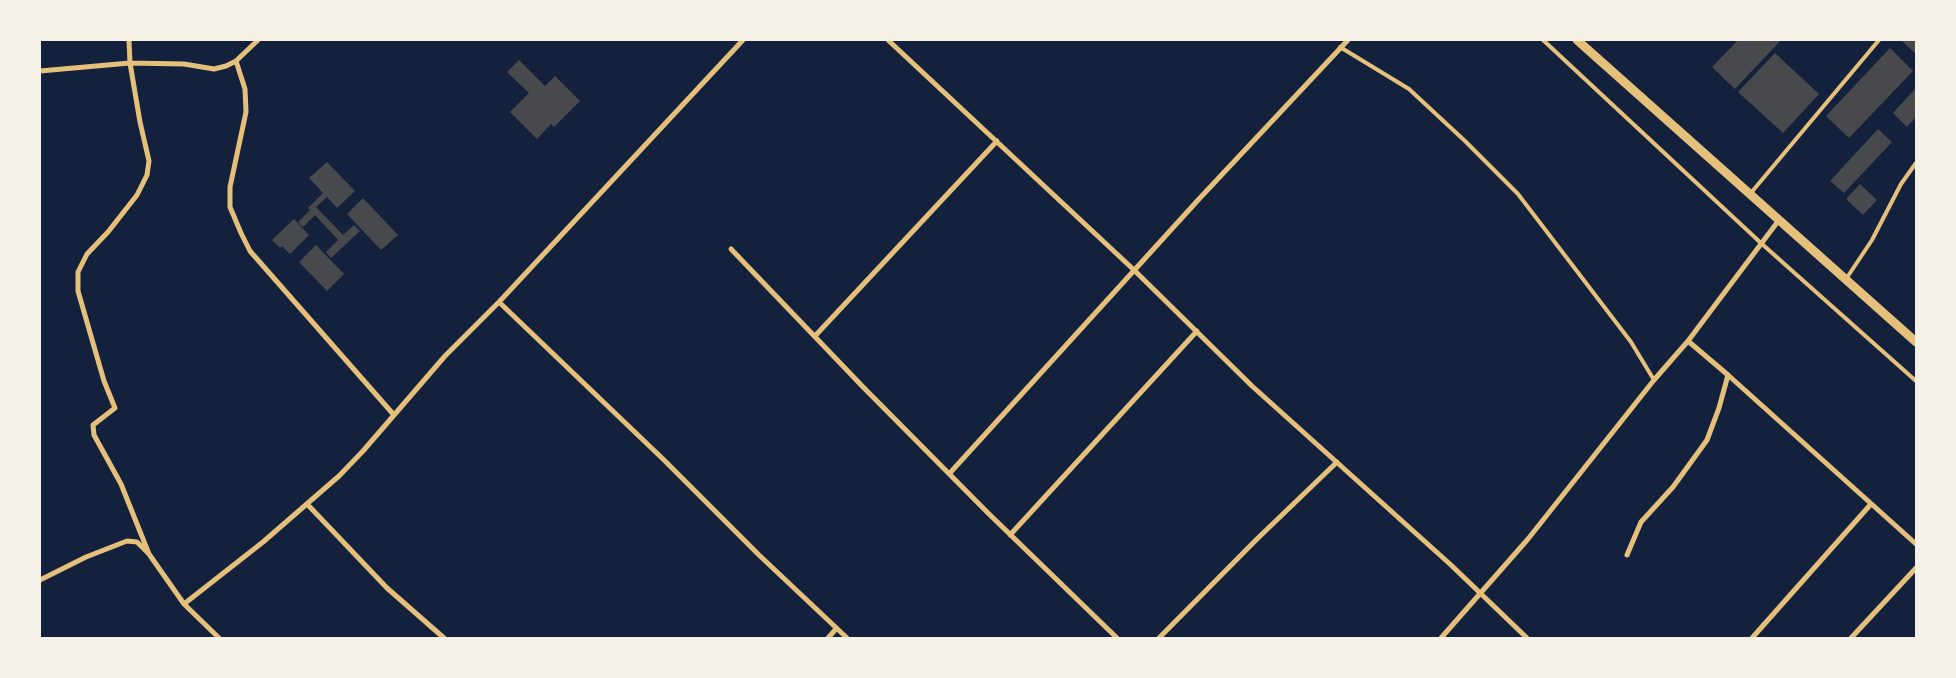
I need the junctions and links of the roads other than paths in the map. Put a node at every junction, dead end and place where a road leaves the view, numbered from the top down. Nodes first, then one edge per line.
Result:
1 (129, 40) edge
2 (258, 40) edge
3 (743, 40) edge
4 (888, 40) edge
5 (1348, 40) edge
6 (1543, 40) edge
7 (1577, 40) edge
8 (1879, 40) edge
9 (1340, 47) junction
10 (236, 61) junction
11 (130, 63) junction
12 (40, 71) edge
13 (997, 141) junction
14 (1916, 163) edge
15 (1750, 194) junction
16 (1779, 220) junction
17 (1762, 244) junction
18 (731, 249) dead end
19 (1134, 270) junction
20 (1846, 279) junction
21 (499, 302) junction
22 (1197, 331) junction
23 (815, 336) junction
24 (1688, 341) junction
25 (1916, 342) edge
26 (1728, 375) junction
27 (1654, 380) junction
28 (1916, 381) edge
29 (394, 416) junction
30 (1337, 462) junction
31 (949, 474) junction
32 (308, 504) junction
33 (1871, 504) junction
34 (1010, 535) junction
35 (1916, 544) edge
36 (149, 554) junction
37 (1627, 555) dead end
38 (1916, 568) edge
39 (40, 580) edge
40 (1480, 593) junction
41 (184, 604) junction
42 (836, 628) junction
43 (219, 638) edge
44 (444, 638) edge
45 (828, 638) edge
46 (848, 638) edge
47 (1118, 638) edge
48 (1159, 638) edge
49 (1441, 638) edge
50 (1527, 638) edge
51 (1752, 638) edge
52 (1850, 638) edge

1 - 11 street
2 - 10 street
3 - 21 street
4 - 13 street
5 - 9 street
6 - 17 lane
7 - 15 street
8 - 15 lane
9 - 19 street
9 - 27 lane
10 - 11 street
10 - 29 street
11 - 12 street
11 - 36 street
13 - 19 street
13 - 23 street
14 - 20 lane
15 - 16 street
16 - 17 street
16 - 20 street
17 - 24 street
17 - 28 lane
18 - 23 street
19 - 22 street
19 - 31 street
20 - 25 street
21 - 29 street
21 - 42 street
22 - 30 street
22 - 34 street
23 - 31 street
24 - 26 street
24 - 27 street
26 - 33 street
26 - 37 street
27 - 40 street
29 - 32 street
30 - 40 street
30 - 48 street
31 - 34 street
32 - 41 street
32 - 44 street
33 - 35 street
33 - 51 street
34 - 47 street
36 - 39 street
36 - 41 street
38 - 52 street
40 - 49 street
40 - 50 street
41 - 43 street
42 - 45 street
42 - 46 street

